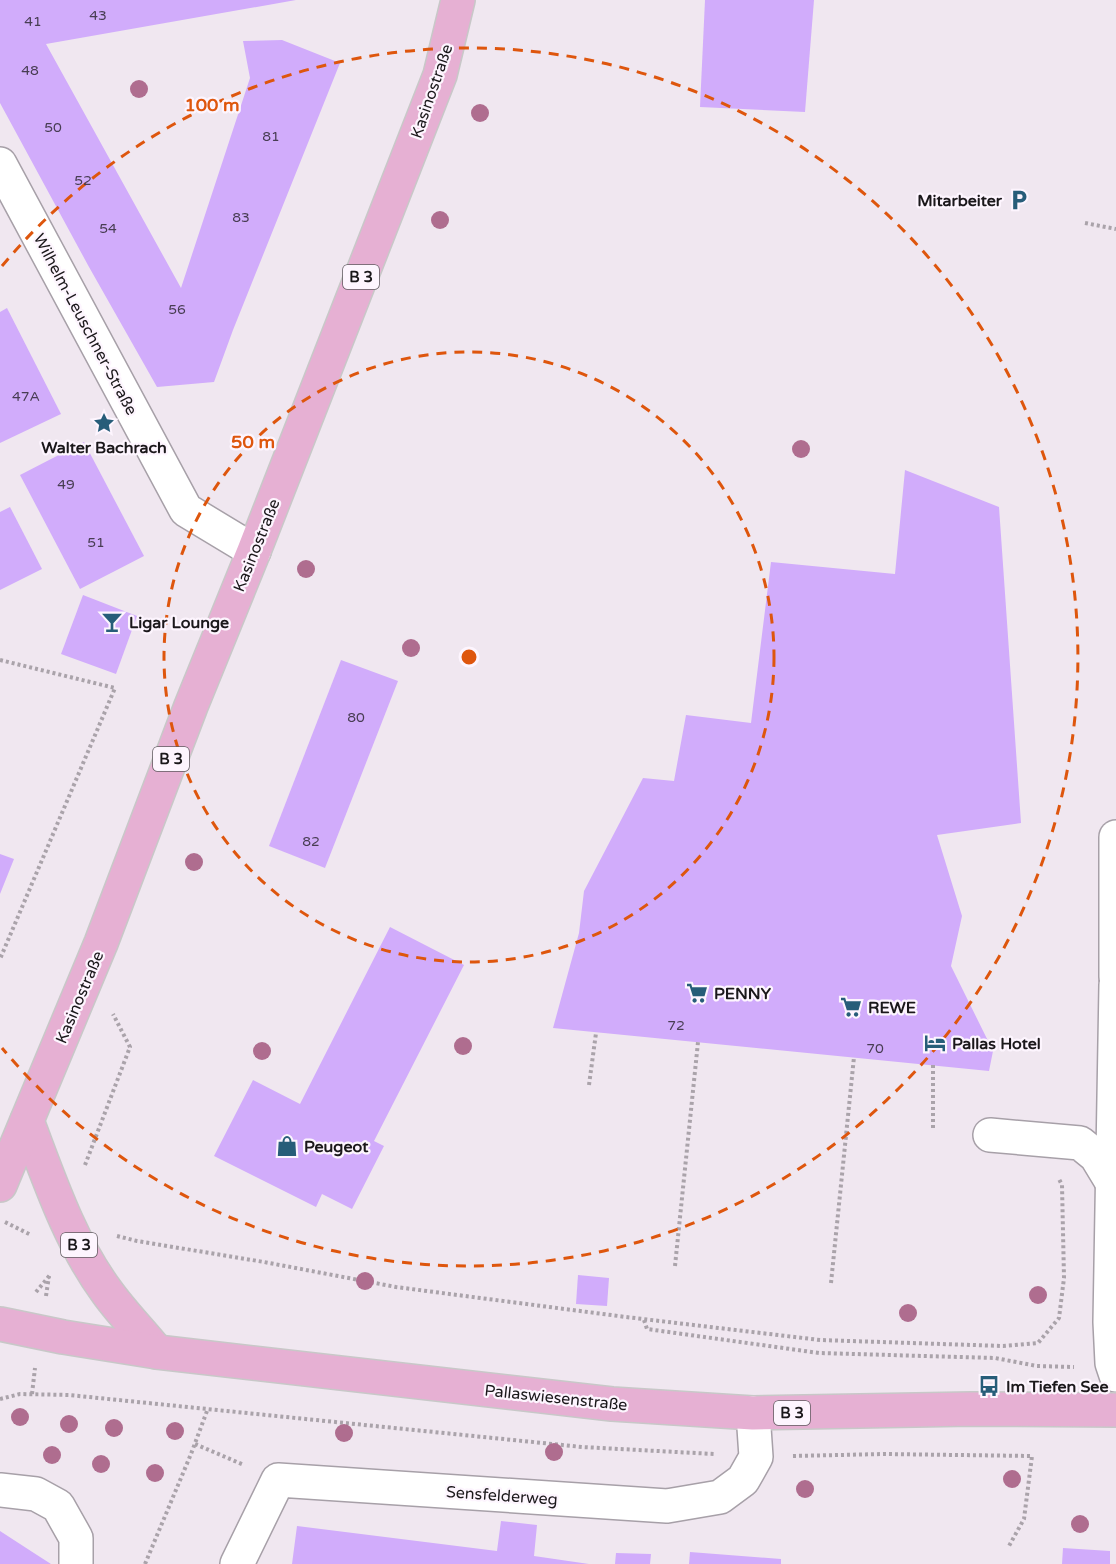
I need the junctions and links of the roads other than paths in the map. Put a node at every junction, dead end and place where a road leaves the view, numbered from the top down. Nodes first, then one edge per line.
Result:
1 (458, 0) edge
2 (0, 164) edge
3 (254, 550) junction
4 (1116, 837) edge
5 (1116, 977) edge
6 (1116, 985) edge
7 (27, 1122) junction
8 (990, 1135) dead end
9 (1113, 1184) junction
10 (0, 1185) edge
11 (0, 1324) edge
12 (157, 1352) junction
13 (1116, 1375) edge
14 (1116, 1410) edge
15 (753, 1413) junction
16 (0, 1491) edge
17 (76, 1564) edge
18 (237, 1564) edge

1 - 3 main road, Kasinostraße / B 3
2 - 3 street, Wilhelm-Leuschner-Straße
3 - 7 main road, Kasinostraße / B 3
4 - 5 street
6 - 9 street
7 - 10 main road, Kasinostraße / B 3
7 - 12 main road, B 3
8 - 9 street
9 - 13 street
11 - 12 main road, Pallaswiesenstraße / B 3
12 - 15 main road, Pallaswiesenstraße / B 3
14 - 15 main road, Pallaswiesenstraße / B 3
15 - 18 street, Sensfelderweg
16 - 17 street

